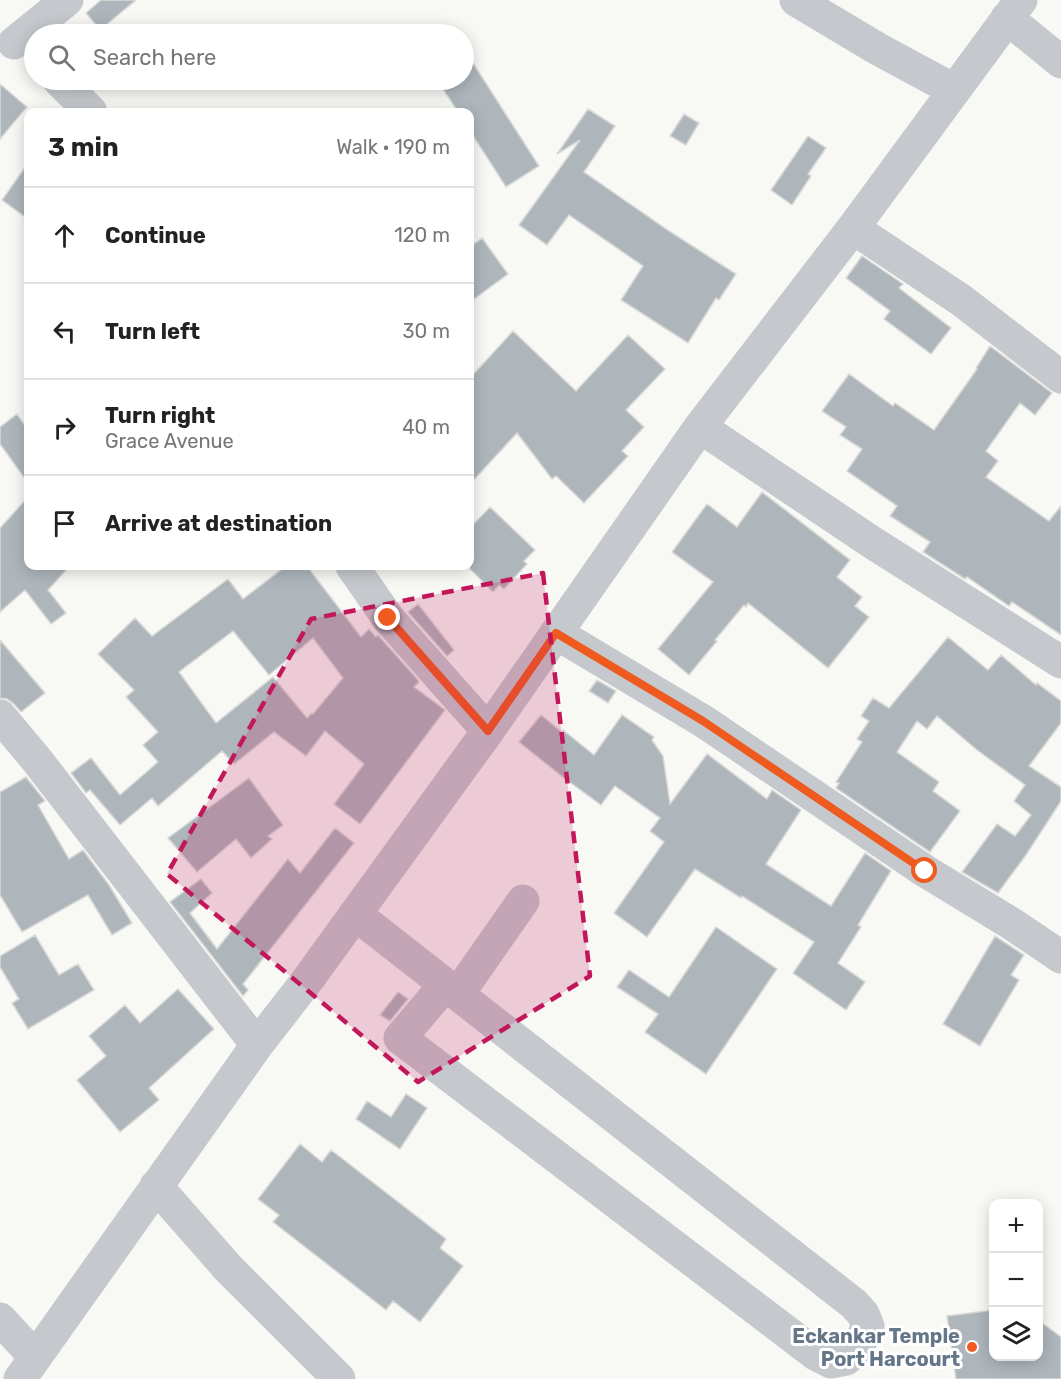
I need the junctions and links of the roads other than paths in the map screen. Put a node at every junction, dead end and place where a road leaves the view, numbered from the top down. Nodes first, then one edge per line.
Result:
1 (67, 0) edge
2 (796, 0) edge
3 (1014, 9) edge
4 (40, 24) edge
5 (1061, 62) edge
6 (69, 90) edge
7 (954, 90) junction
8 (87, 108) edge
9 (853, 228) junction
10 (1061, 377) edge
11 (700, 428) junction
12 (355, 570) edge
13 (556, 633) junction
14 (1061, 662) edge
15 (0, 716) edge
16 (488, 731) junction
17 (524, 901) dead end
18 (355, 914) junction
19 (1061, 957) edge
20 (451, 989) junction
21 (257, 1044) junction
22 (156, 1186) junction
23 (0, 1319) edge
24 (27, 1368) edge
25 (339, 1379) edge

1 - 4 street
2 - 7 street
3 - 5 street
3 - 7 street
6 - 8 street
7 - 9 street
9 - 10 street
9 - 11 street
11 - 13 street
11 - 14 street
12 - 16 street
13 - 16 street
13 - 19 street
15 - 21 street
16 - 18 street
17 - 20 street
18 - 20 street
18 - 21 street
20 - 20 street
21 - 22 street
22 - 24 street
22 - 25 street
23 - 24 street

